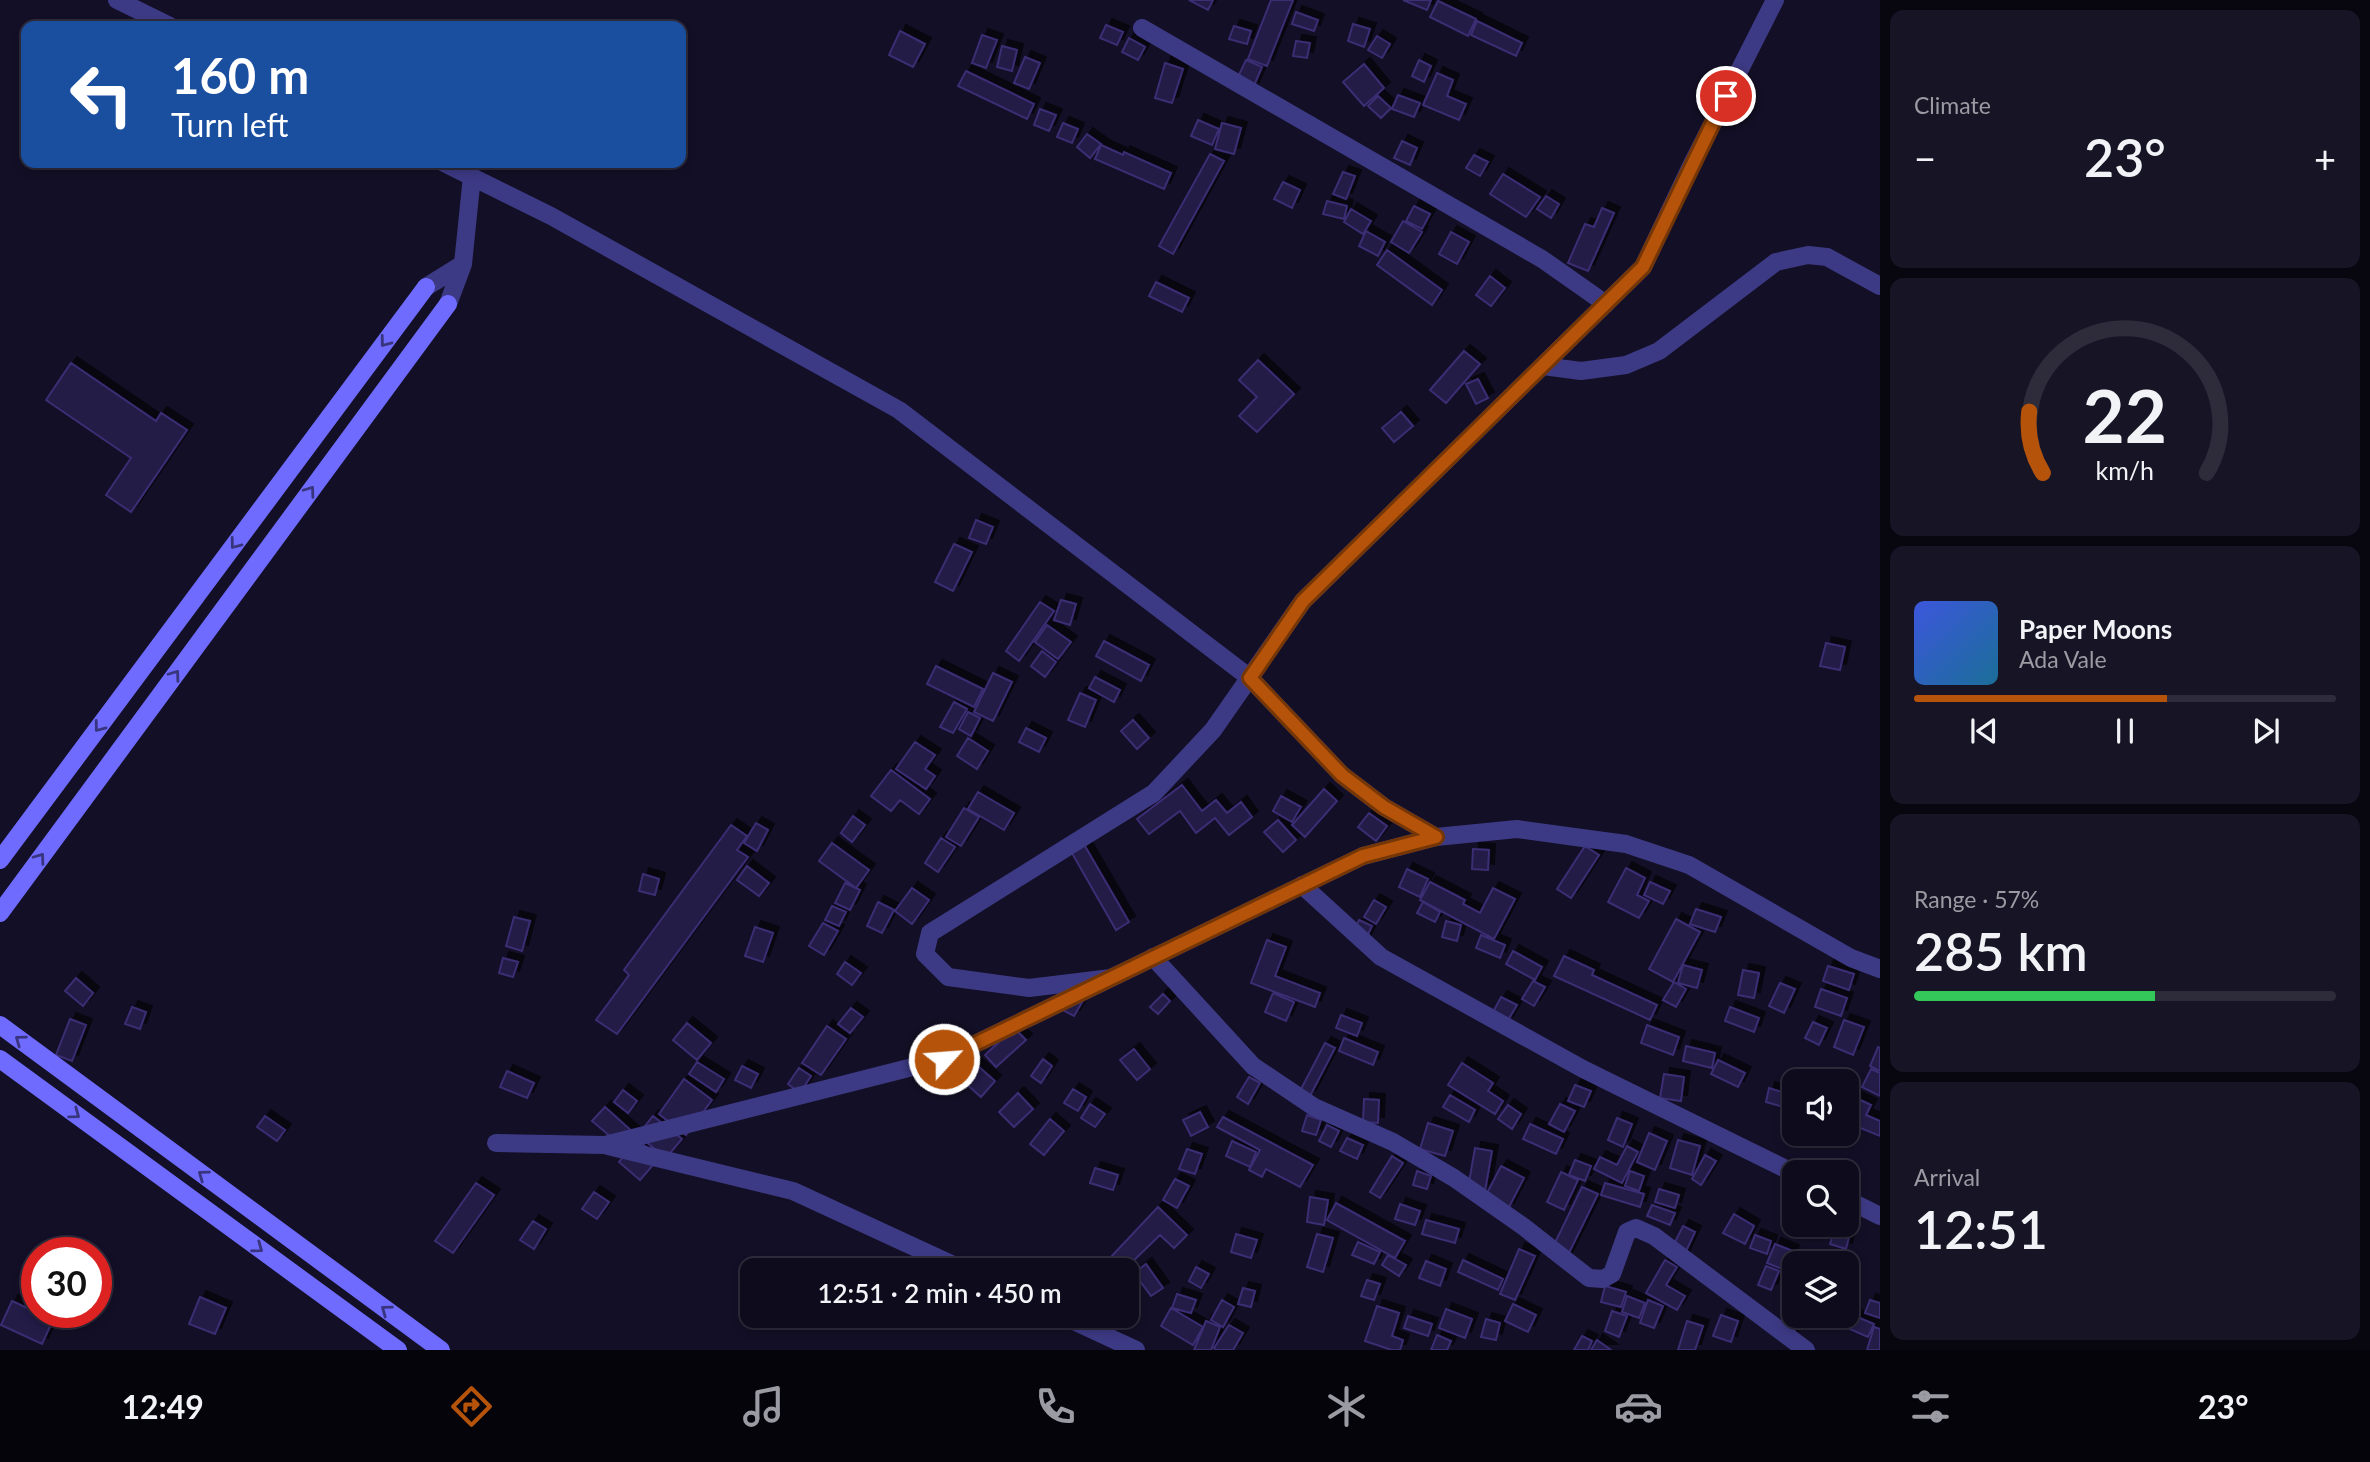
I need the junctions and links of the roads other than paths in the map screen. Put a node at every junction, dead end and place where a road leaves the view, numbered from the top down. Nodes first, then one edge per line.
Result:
1 (117, 0) edge
2 (1775, 0) edge
3 (160, 21) edge
4 (1142, 28) dead end
5 (455, 168) edge
6 (472, 176) junction
7 (463, 264) junction
8 (1880, 286) edge
9 (1606, 304) junction
10 (1543, 366) junction
11 (1250, 678) junction
12 (1436, 837) junction
13 (0, 860) edge
14 (1302, 885) junction
15 (0, 913) edge
16 (1153, 957) junction
17 (1880, 969) edge
18 (1111, 978) junction
19 (0, 1025) edge
20 (0, 1059) edge
21 (496, 1143) dead end
22 (605, 1145) junction
23 (1782, 1167) edge
24 (1859, 1206) edge
25 (1880, 1216) edge
26 (938, 1258) edge
27 (1089, 1328) edge
28 (398, 1350) edge
29 (441, 1350) edge
30 (1136, 1350) edge
31 (1806, 1350) edge

1 - 3 street
2 - 9 street
4 - 9 street
5 - 6 street
6 - 7 street
6 - 11 street
7 -> 13 street
15 -> 7 street
8 - 10 street
9 - 10 street
10 - 11 street
11 - 12 street
11 - 18 street
12 - 14 street
12 - 17 street
14 - 16 street
14 - 23 street
16 - 18 street
16 - 31 street
18 - 22 street
29 -> 19 street
20 -> 28 street
21 - 22 street
22 - 26 street
24 - 25 street
27 - 30 street

